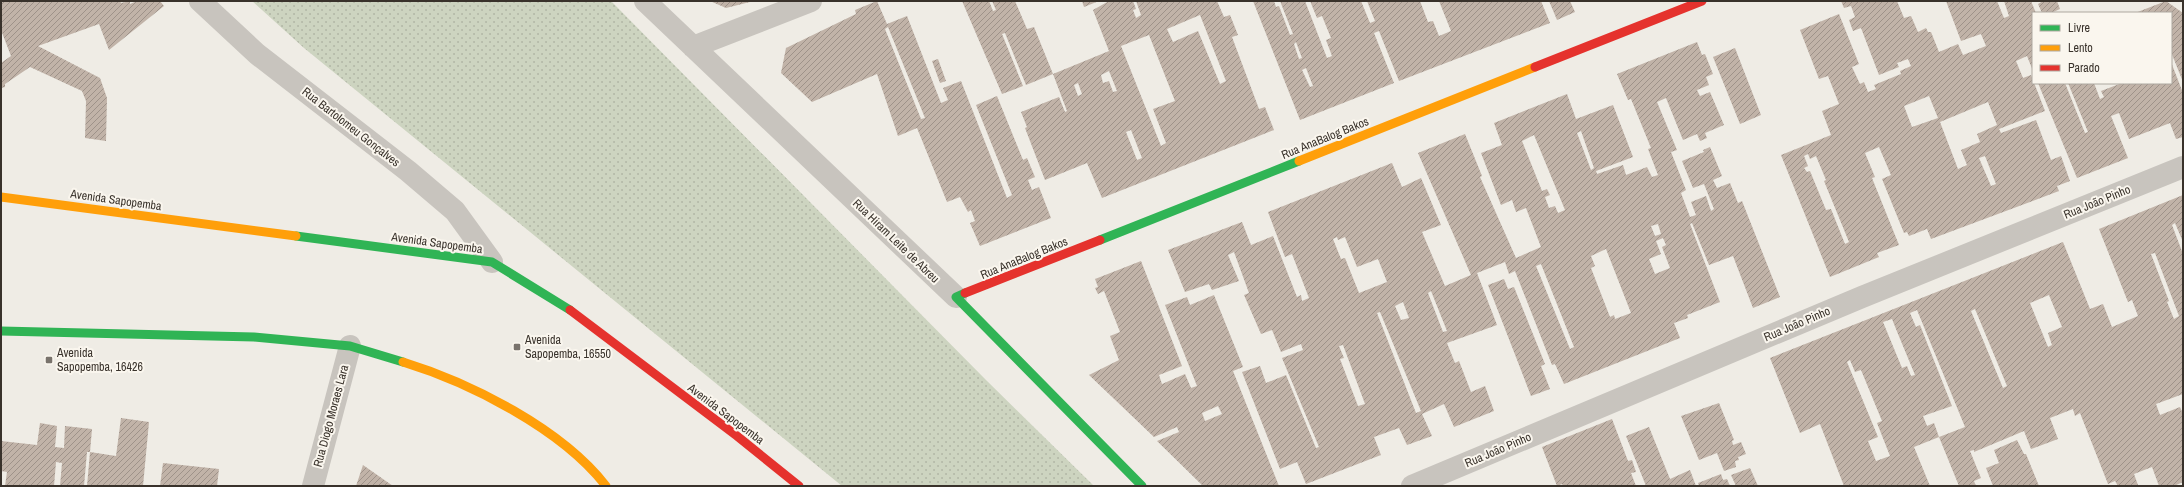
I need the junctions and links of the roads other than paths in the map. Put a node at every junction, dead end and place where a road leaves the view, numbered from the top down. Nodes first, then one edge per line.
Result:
1 (200, 1) edge
2 (645, 1) edge
3 (811, 1) edge
4 (1702, 1) edge
5 (694, 47) junction
6 (2183, 167) edge
7 (1, 197) edge
8 (492, 262) junction
9 (956, 298) junction
10 (1, 331) edge
11 (350, 346) junction
12 (313, 486) edge
13 (606, 486) edge
14 (799, 486) edge
15 (1142, 486) edge
16 (1412, 486) edge

1 - 8 street, Rua Bartolomeu Gonçalves
2 - 5 street, Rua Hiram Leite de Abreu
3 - 5 street
4 - 9 main road, Rua AnaBalog Bakos
5 - 9 street, Rua Hiram Leite de Abreu
6 - 16 street, Rua João Pinho
7 - 8 main road, Avenida Sapopemba
8 - 14 main road, Avenida Sapopemba
9 - 15 main road, Rua Hiram Leite de Abreu
10 - 11 main road
11 - 12 street, Rua Diogo Moraes Lara
11 - 13 main road

